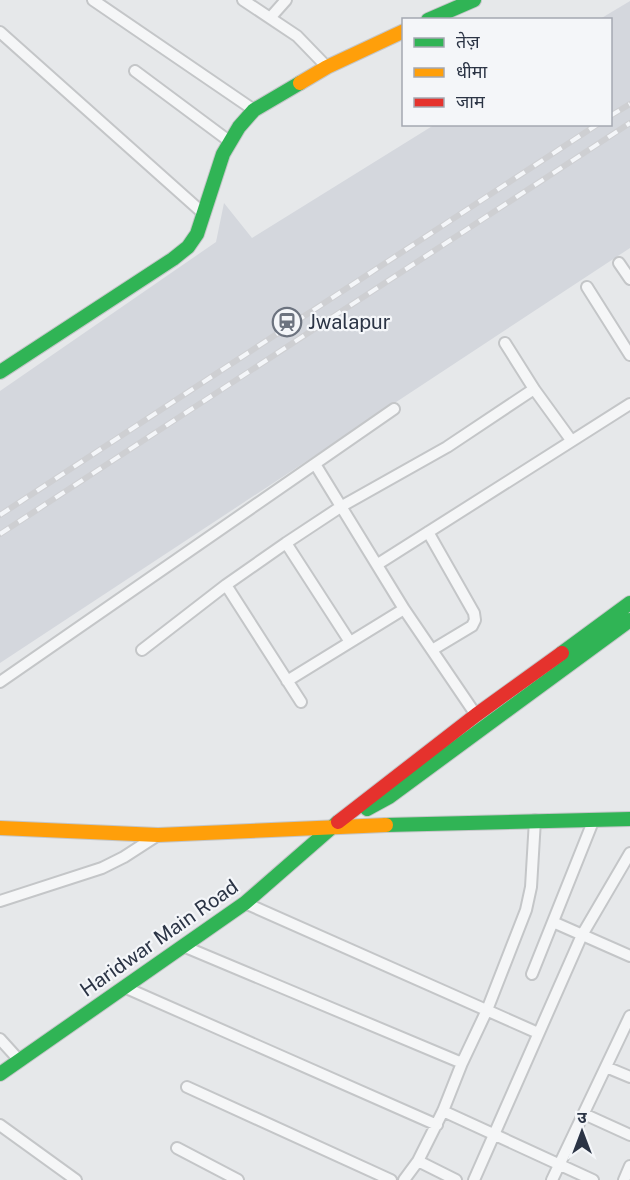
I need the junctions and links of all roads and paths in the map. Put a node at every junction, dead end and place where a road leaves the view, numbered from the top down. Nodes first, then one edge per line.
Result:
1 (93, 0) edge
2 (243, 0) edge
3 (286, 0) edge
4 (474, 0) edge
5 (454, 3) edge
6 (270, 18) junction
7 (431, 18) edge
8 (0, 32) edge
9 (402, 32) edge
10 (327, 67) junction
11 (135, 71) dead end
12 (254, 110) junction
13 (229, 141) junction
14 (204, 214) junction
15 (619, 263) dead end
16 (630, 279) edge
17 (587, 287) dead end
18 (504, 343) dead end
19 (630, 355) edge
20 (0, 372) edge
21 (534, 389) junction
22 (630, 404) edge
23 (394, 409) dead end
24 (571, 440) junction
25 (315, 464) junction
26 (342, 506) junction
27 (428, 532) junction
28 (286, 543) junction
29 (378, 564) junction
30 (226, 585) junction
31 (630, 603) edge
32 (404, 609) junction
33 (630, 620) edge
34 (350, 642) junction
35 (142, 650) dead end
36 (432, 650) junction
37 (287, 681) junction
38 (0, 682) edge
39 (301, 702) dead end
40 (476, 714) junction
41 (594, 819) junction
42 (630, 819) edge
43 (535, 820) junction
44 (333, 826) junction
45 (0, 828) edge
46 (158, 835) junction
47 (630, 854) edge
48 (0, 901) edge
49 (245, 903) junction
50 (553, 922) junction
51 (582, 935) junction
52 (183, 946) junction
53 (630, 956) edge
54 (532, 974) dead end
55 (124, 987) junction
56 (487, 1010) junction
57 (630, 1016) edge
58 (538, 1034) junction
59 (0, 1039) edge
60 (19, 1060) junction
61 (462, 1064) junction
62 (606, 1066) junction
63 (0, 1074) edge
64 (630, 1077) edge
65 (187, 1087) dead end
66 (443, 1111) junction
67 (584, 1114) junction
68 (0, 1125) edge
69 (437, 1125) junction
70 (494, 1135) junction
71 (630, 1135) edge
72 (177, 1148) dead end
73 (418, 1161) junction
74 (560, 1165) junction
75 (630, 1166) edge
76 (76, 1180) edge
77 (238, 1180) edge
78 (391, 1180) edge
79 (404, 1180) edge
80 (456, 1180) edge
81 (474, 1180) edge
82 (552, 1180) edge
83 (593, 1180) edge
84 (624, 1180) edge

1 - 12 street
2 - 6 street
3 - 6 street
4 - 5 main road
5 - 7 main road
6 - 10 street
8 - 14 street
9 - 10 main road
10 - 12 main road
11 - 13 street
12 - 13 main road
13 - 14 main road
14 - 20 main road
15 - 16 street
17 - 19 street
18 - 21 street
21 - 24 street
21 - 26 street
22 - 24 street
23 - 25 street
24 - 27 street
25 - 26 street
25 - 38 street
26 - 28 street
26 - 29 street
27 - 29 street
27 - 36 street
28 - 30 street
28 - 34 street
29 - 32 street
30 - 35 street
30 - 37 street
31 - 40 main road, Haridwar Main Road
32 - 34 street
32 - 36 street
33 - 44 main road, Haridwar Main Road
34 - 37 street
36 - 40 street
37 - 39 street
40 - 44 main road, Haridwar Main Road
41 - 42 main road
41 - 43 main road
41 - 50 street
43 - 44 main road
43 - 56 street
44 - 46 main road
44 - 49 main road, Haridwar Main Road
45 - 46 main road
46 - 48 street
47 - 51 street
49 - 52 main road, Haridwar Main Road
49 - 56 street
50 - 51 street
50 - 54 street
51 - 53 street
51 - 58 street
52 - 55 main road, Haridwar Main Road
52 - 61 street
55 - 60 main road, Haridwar Main Road
55 - 69 street
56 - 58 street
56 - 61 street
57 - 62 street
58 - 70 street
59 - 60 street
60 - 63 main road, Haridwar Main Road
61 - 66 street
62 - 64 street
62 - 67 street
65 - 78 street
66 - 69 street
66 - 70 street
67 - 71 street
67 - 74 street
68 - 76 street
69 - 73 street
70 - 74 street
70 - 81 street
72 - 77 street
73 - 79 street
73 - 80 street
74 - 82 street
74 - 83 street
75 - 84 street

